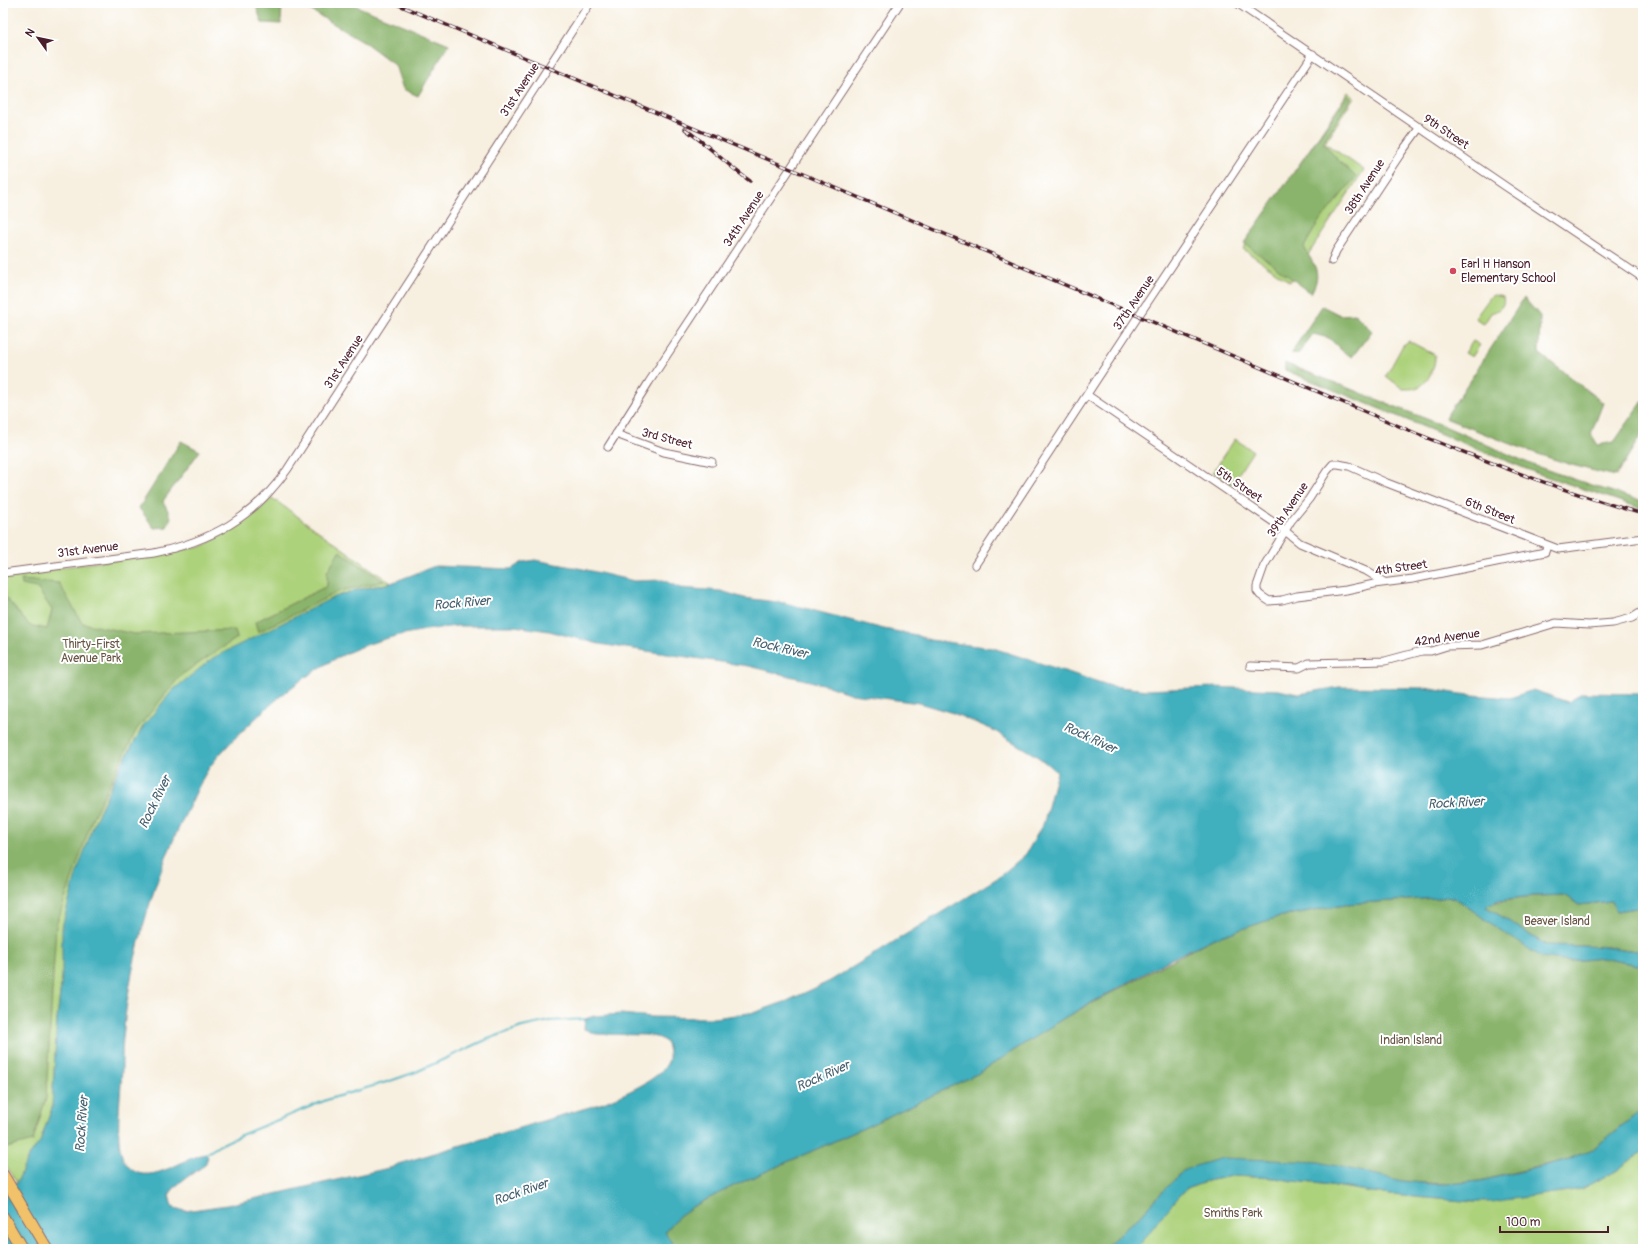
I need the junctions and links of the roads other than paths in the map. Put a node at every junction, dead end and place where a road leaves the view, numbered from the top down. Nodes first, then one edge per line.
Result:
1 (590, 3) edge
2 (900, 3) edge
3 (1237, 3) edge
4 (1313, 54) junction
5 (1420, 128) junction
6 (1332, 261) dead end
7 (1643, 278) edge
8 (1087, 395) junction
9 (616, 434) junction
10 (608, 447) dead end
11 (712, 462) dead end
12 (1333, 464) joint
13 (1285, 531) junction
14 (1643, 538) edge
15 (1547, 546) junction
16 (975, 566) dead end
17 (3, 573) edge
18 (1384, 582) junction
19 (1257, 591) joint
20 (1643, 611) edge
21 (1250, 666) dead end
22 (3, 1175) edge
23 (3, 1217) edge
24 (22, 1249) edge
25 (47, 1249) edge

1 - 17 street, 31st Avenue
2 - 9 street, 34th Avenue
3 - 4 street, 9th Street
4 - 5 street, 9th Street
4 - 8 street, 37th Avenue
5 - 6 street, 38th Avenue
5 - 7 street, 9th Street
8 - 13 street, 5th Street
8 - 16 street, 37th Avenue
9 - 10 street, 34th Avenue
9 - 11 street, 3rd Street
12 - 13 street, 39th Avenue
12 - 15 street, 6th Street
13 - 18 street, 5th Street
13 - 19 street, 39th Avenue
14 - 15 street, 6th Street
15 - 18 street, 4th Street
18 - 19 street, 4th Street
20 - 21 street, 42nd Avenue
22 - 25 highway
23 - 24 highway

